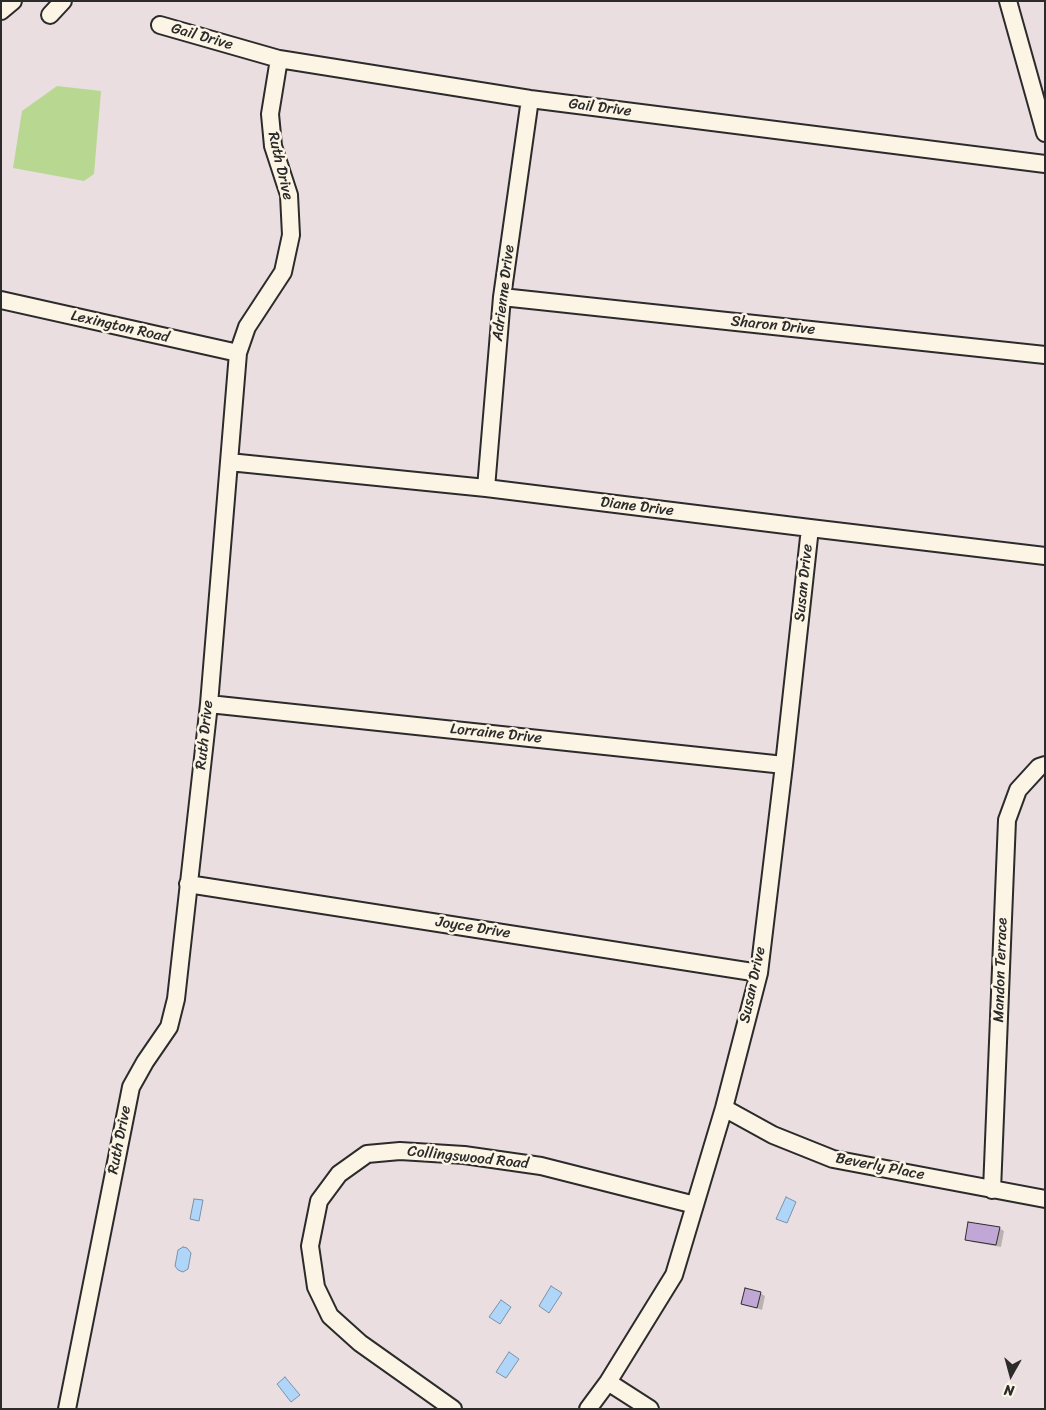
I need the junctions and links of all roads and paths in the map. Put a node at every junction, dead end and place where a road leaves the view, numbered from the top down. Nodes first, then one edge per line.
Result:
1 (13, 1) edge
2 (63, 1) edge
3 (1008, 1) edge
4 (1, 11) edge
5 (50, 15) dead end
6 (160, 25) dead end
7 (279, 59) junction
8 (530, 99) junction
9 (1045, 133) edge
10 (1045, 164) edge
11 (502, 297) junction
12 (1, 300) edge
13 (238, 353) junction
14 (1045, 355) edge
15 (229, 462) junction
16 (486, 488) junction
17 (810, 528) junction
18 (1045, 556) edge
19 (209, 704) junction
20 (784, 765) junction
21 (1045, 765) edge
22 (188, 884) junction
23 (759, 973) junction
24 (724, 1108) junction
25 (992, 1190) junction
26 (1045, 1199) edge
27 (695, 1205) junction
28 (608, 1382) junction
29 (67, 1409) edge
30 (453, 1409) edge
31 (588, 1409) edge
32 (650, 1409) edge

1 - 4 street
2 - 5 street
3 - 9 street
6 - 7 street, Gail Drive
7 - 8 street, Gail Drive
7 - 13 street, Ruth Drive
8 - 10 street, Gail Drive
8 - 11 street, Adrienne Drive
11 - 14 street, Sharon Drive
11 - 16 street, Adrienne Drive
12 - 13 street, Lexington Road
13 - 15 street, Ruth Drive
15 - 16 street, Diane Drive
15 - 19 street, Ruth Drive
16 - 17 street, Diane Drive
17 - 18 street, Diane Drive
17 - 20 street, Susan Drive
19 - 20 street, Lorraine Drive
19 - 22 street, Ruth Drive
20 - 23 street, Susan Drive
21 - 25 street, Mandon Terrace
22 - 23 street, Joyce Drive
22 - 29 street, Ruth Drive
23 - 24 street, Susan Drive
24 - 25 street, Beverly Place
24 - 27 street, Susan Drive
25 - 26 street, Beverly Place
27 - 28 street, Susan Drive
27 - 30 street, Collingswood Road
28 - 31 street, Susan Drive
28 - 32 street

